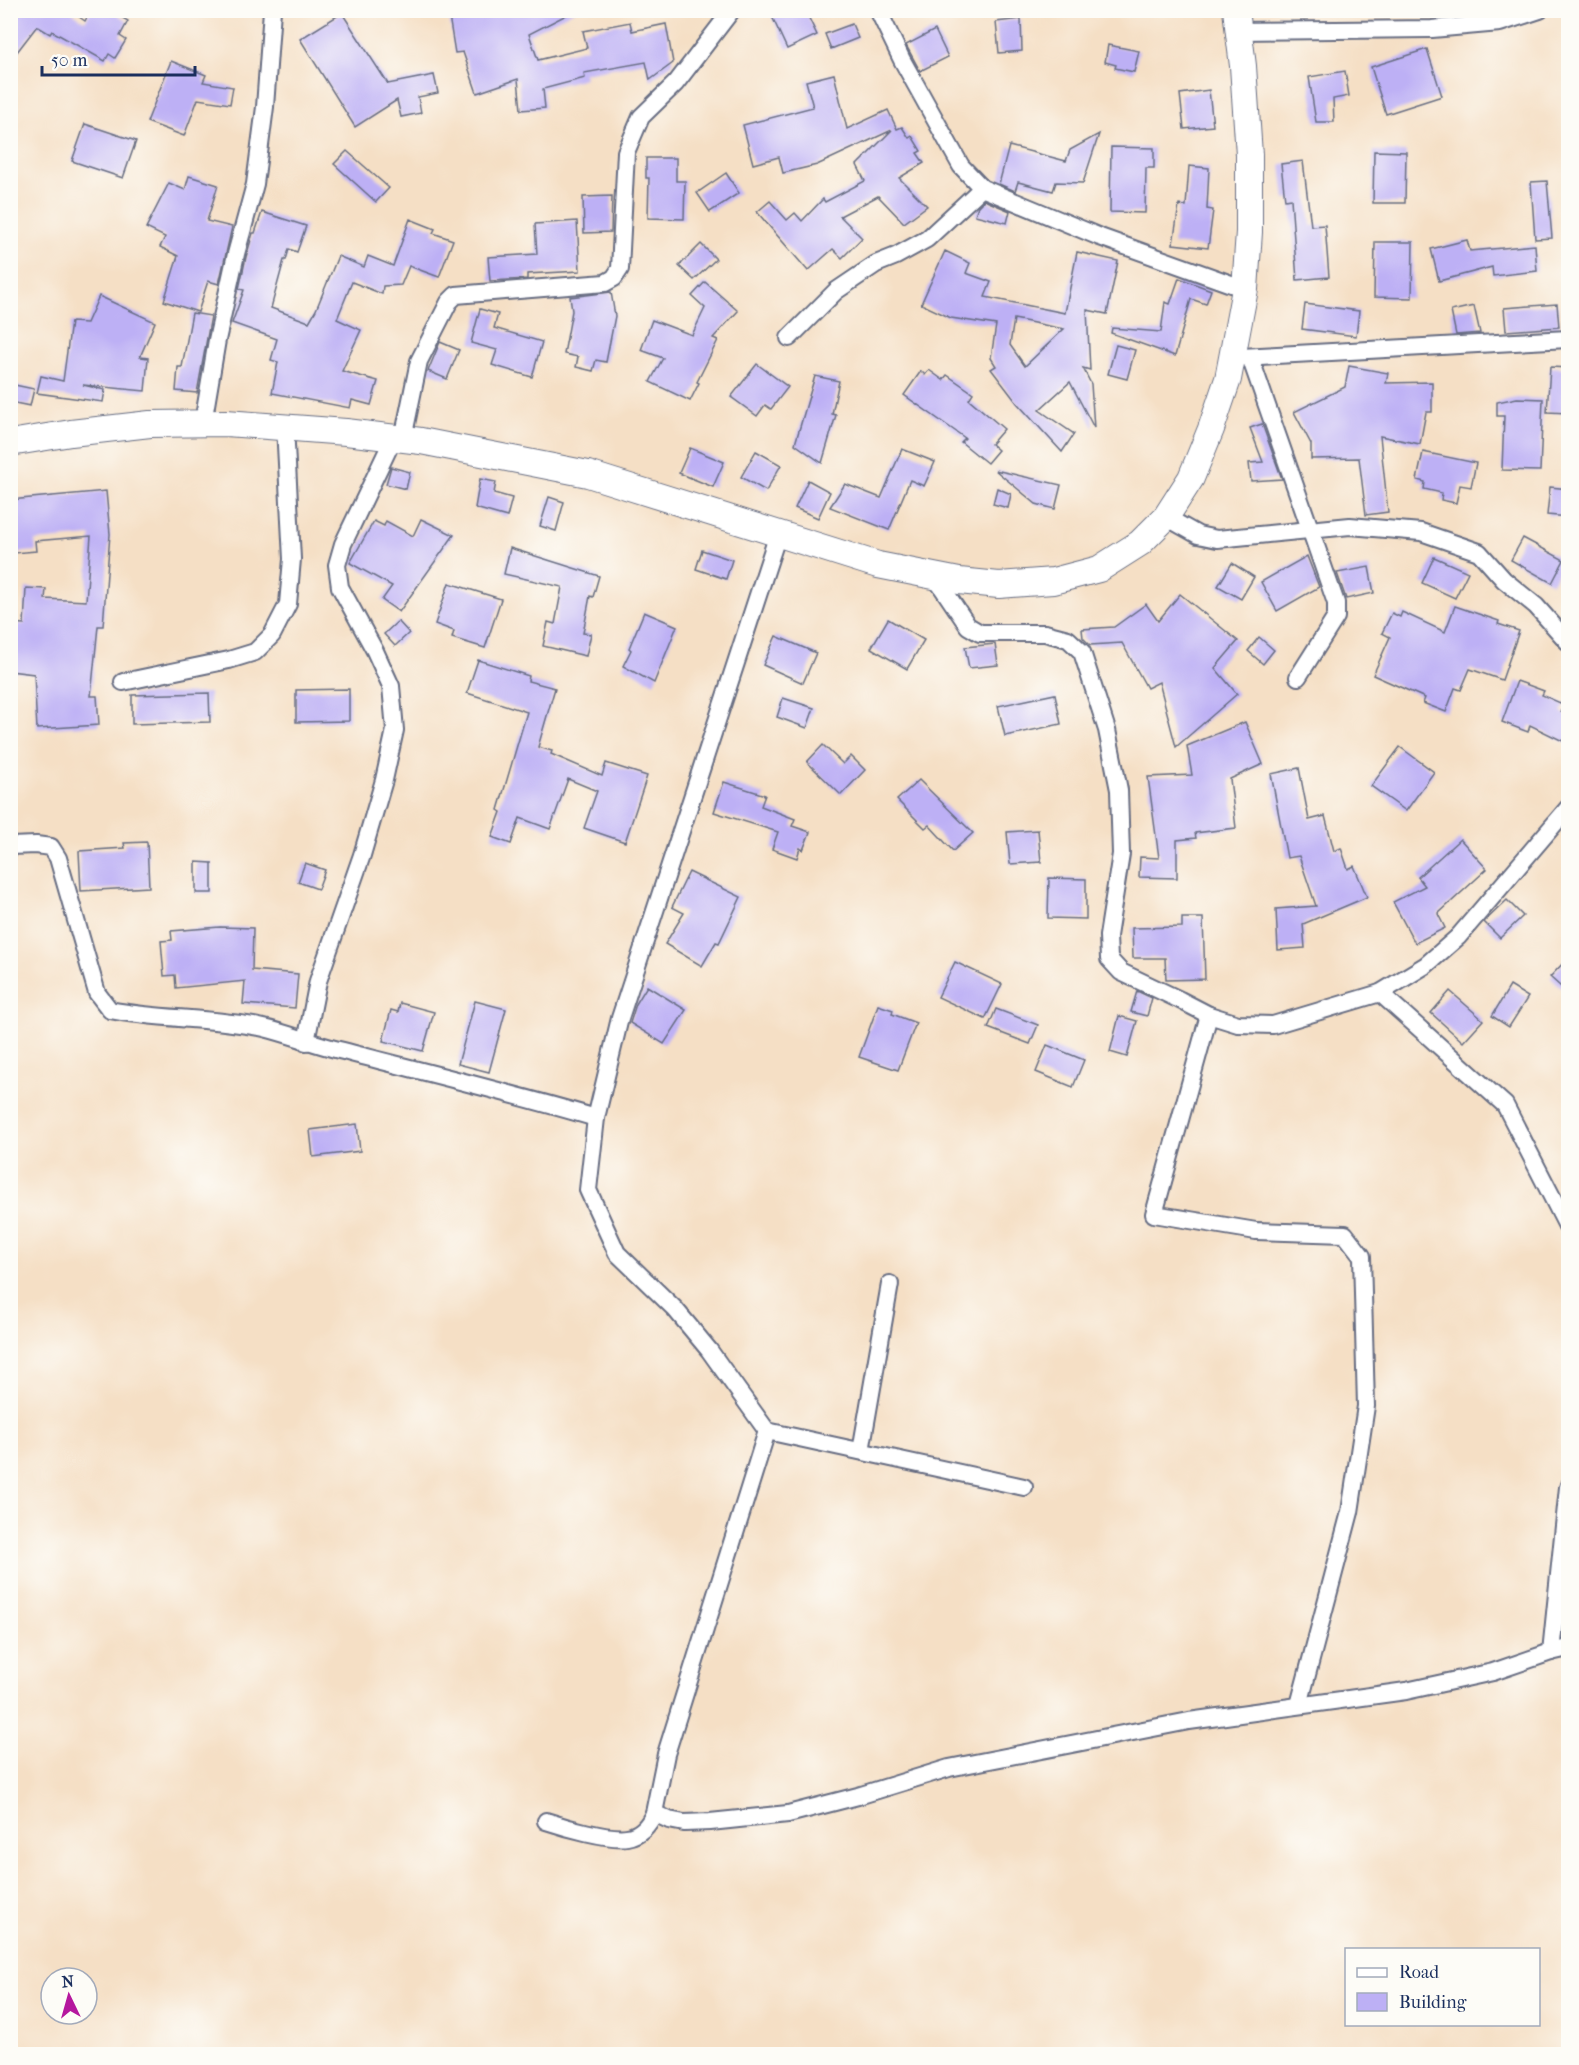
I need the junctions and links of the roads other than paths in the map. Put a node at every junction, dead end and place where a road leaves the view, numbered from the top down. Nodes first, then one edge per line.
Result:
1 (272, 10) edge
2 (732, 10) edge
3 (878, 10) edge
4 (1540, 10) edge
5 (1237, 21) edge
6 (982, 188) junction
7 (1245, 289) junction
8 (789, 338) dead end
9 (1569, 339) edge
10 (1241, 357) junction
11 (203, 423) junction
12 (285, 426) junction
13 (398, 438) junction
14 (10, 443) edge
15 (1166, 517) junction
16 (1310, 530) junction
17 (778, 534) junction
18 (933, 574) junction
19 (1569, 642) edge
20 (1298, 676) dead end
21 (123, 682) dead end
22 (1569, 808) edge
23 (10, 846) edge
24 (1380, 993) junction
25 (1209, 1015) junction
26 (306, 1042) junction
27 (596, 1118) junction
28 (1569, 1228) edge
29 (890, 1284) dead end
30 (767, 1431) junction
31 (861, 1451) junction
32 (1024, 1487) dead end
33 (1569, 1487) edge
34 (1569, 1648) edge
35 (1551, 1652) junction
36 (1299, 1705) junction
37 (654, 1813) junction
38 (546, 1821) dead end

1 - 11 street
2 - 13 street
3 - 6 street
4 - 5 street
5 - 7 main road
6 - 7 street
6 - 8 street
7 - 10 main road
9 - 10 street
10 - 15 main road
10 - 16 street
11 - 12 main road
11 - 14 main road
12 - 13 main road
12 - 21 street
13 - 17 main road
13 - 26 street
15 - 16 street
15 - 18 main road
16 - 19 street
16 - 20 street
17 - 18 main road
17 - 27 street
18 - 25 street
22 - 24 street
23 - 26 street
24 - 25 street
24 - 28 street
25 - 36 street
26 - 27 street
27 - 30 street
29 - 31 street
30 - 31 street
30 - 37 street
31 - 32 street
33 - 35 street
34 - 35 street
35 - 36 street
36 - 37 street
37 - 38 street

